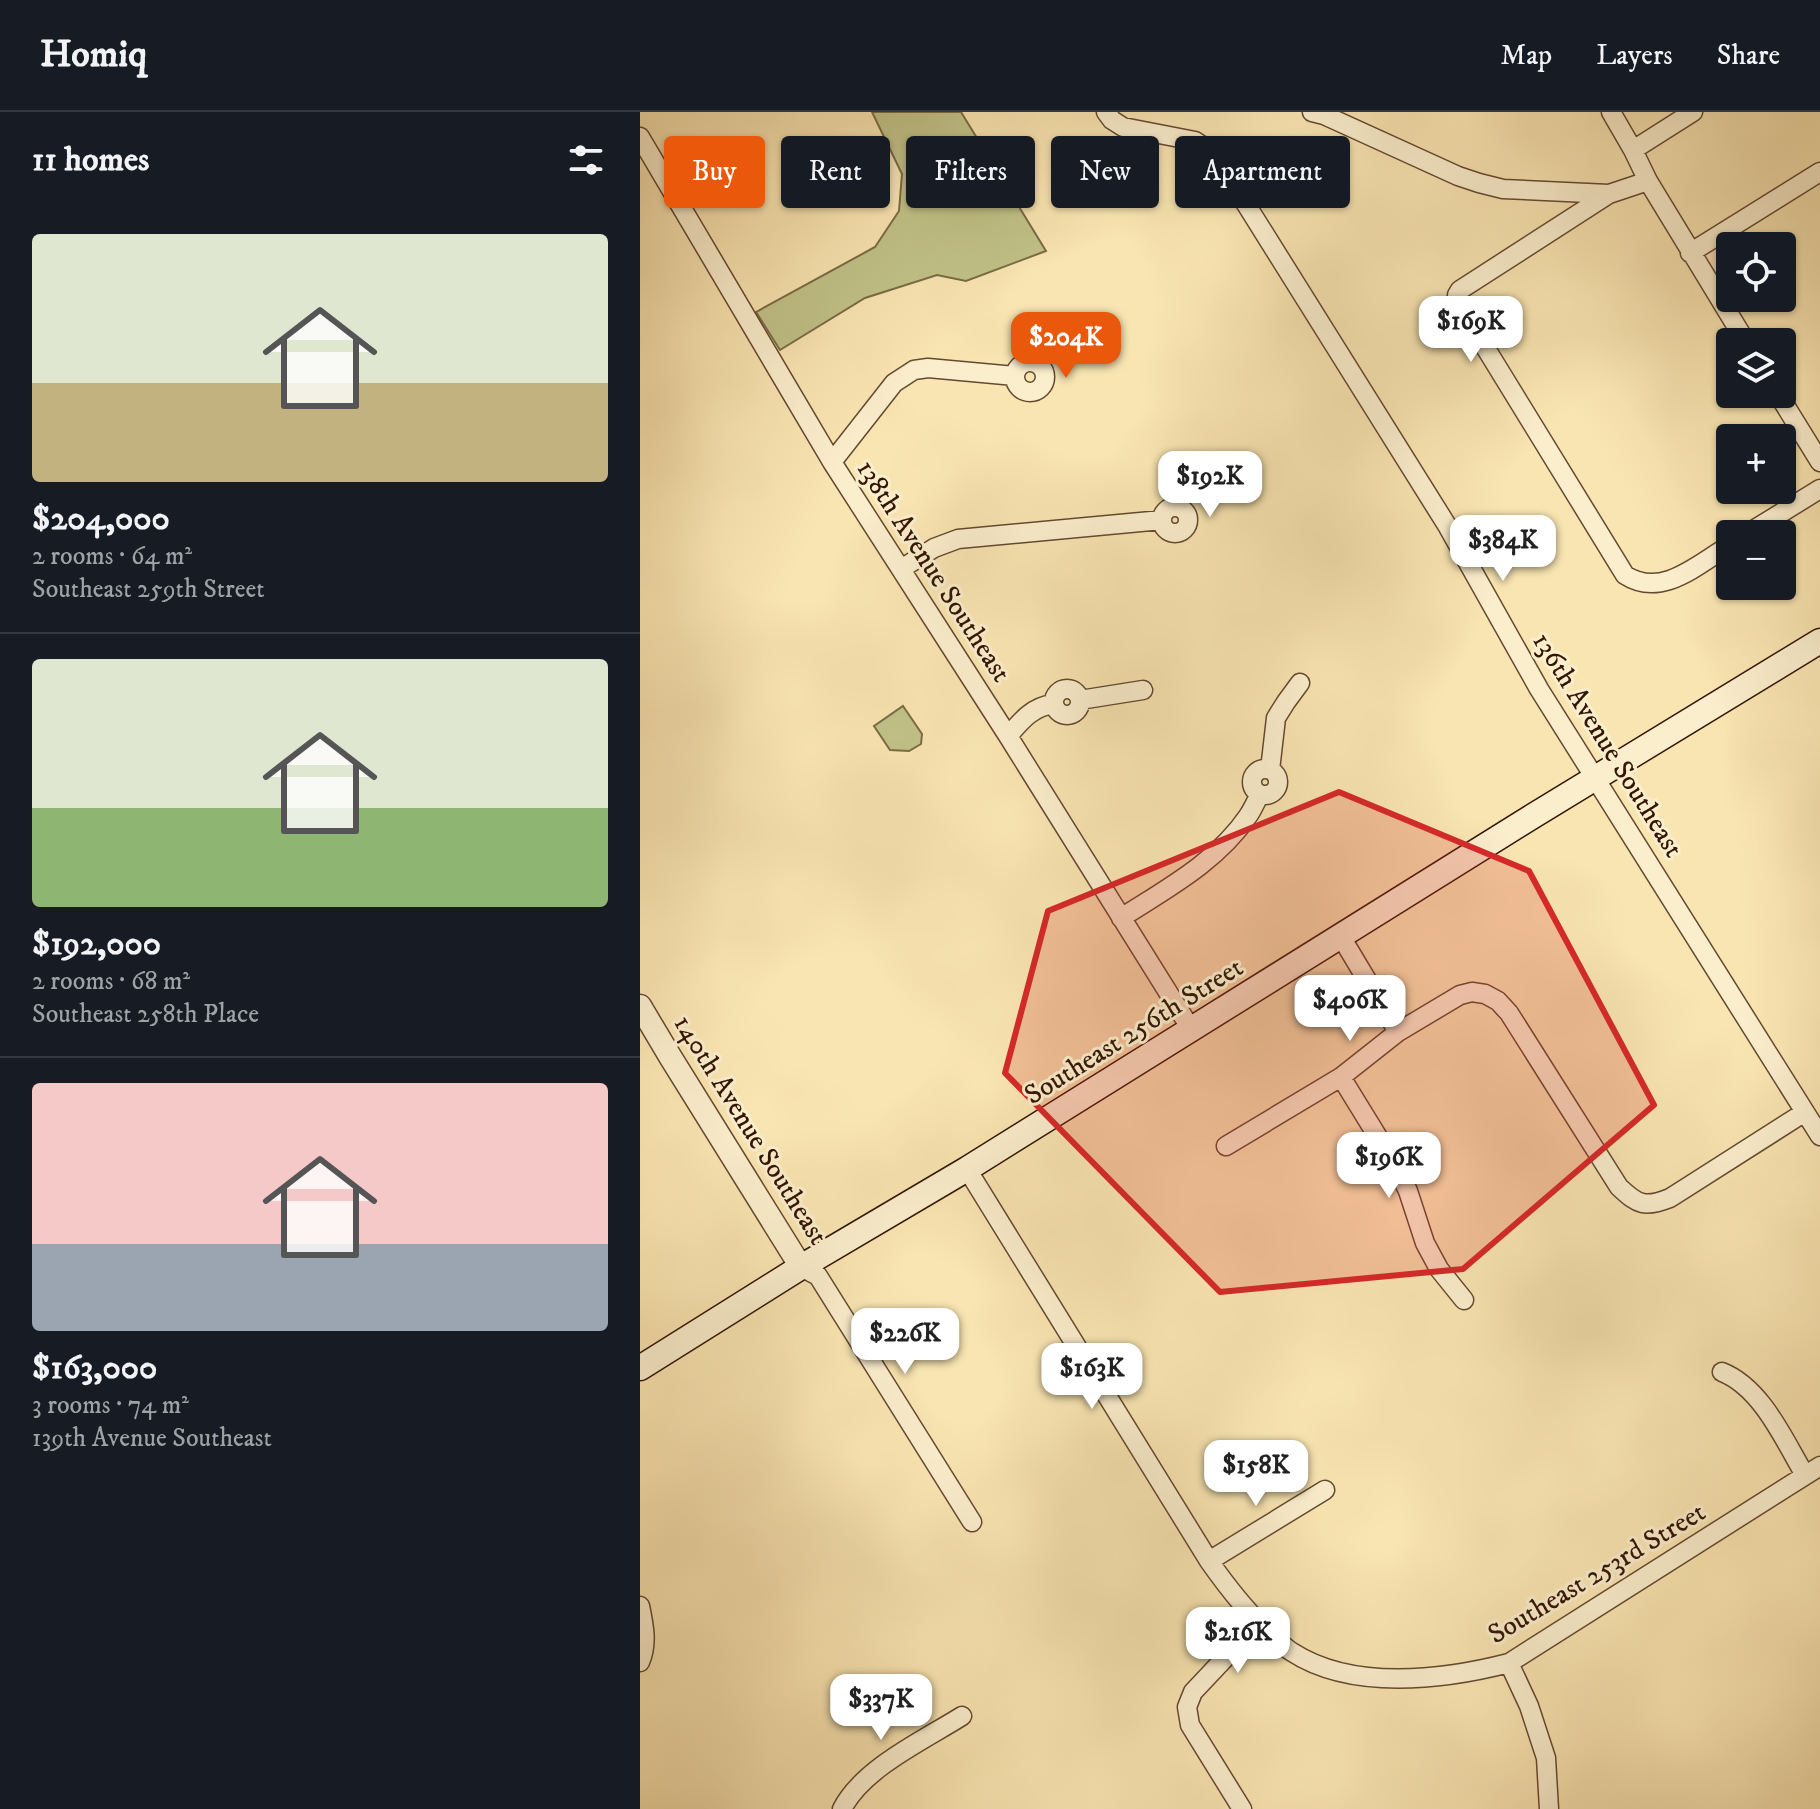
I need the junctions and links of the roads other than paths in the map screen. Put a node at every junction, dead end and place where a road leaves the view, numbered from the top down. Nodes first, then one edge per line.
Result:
1 (1106, 112) edge
2 (1312, 112) edge
3 (1611, 112) edge
4 (1693, 112) edge
5 (640, 137) edge
6 (1633, 150) junction
7 (1820, 172) edge
8 (1648, 181) junction
9 (1609, 194) junction
10 (1690, 253) junction
11 (1737, 328) edge
12 (1015, 376) dead end
13 (1787, 408) edge
14 (832, 462) junction
15 (1820, 462) edge
16 (1820, 489) edge
17 (1162, 520) dead end
18 (1770, 520) edge
19 (1716, 554) edge
20 (901, 569) junction
21 (1820, 641) edge
22 (1300, 683) dead end
23 (1143, 690) dead end
24 (1008, 736) junction
25 (1595, 778) junction
26 (1121, 918) junction
27 (1340, 935) junction
28 (640, 1006) edge
29 (1191, 1029) junction
30 (1398, 1032) junction
31 (1341, 1077) junction
32 (1805, 1112) junction
33 (1820, 1136) edge
34 (1226, 1146) dead end
35 (967, 1169) junction
36 (801, 1267) junction
37 (1464, 1300) dead end
38 (640, 1368) edge
39 (1722, 1372) dead end
40 (1813, 1471) edge
41 (1325, 1490) dead end
42 (972, 1522) dead end
43 (1209, 1561) junction
44 (640, 1606) edge
45 (1258, 1623) junction
46 (640, 1662) edge
47 (1509, 1663) junction
48 (962, 1716) dead end
49 (842, 1809) edge
50 (1242, 1809) edge
51 (1549, 1809) edge

1 - 25 street, 136th Avenue Southeast
2 - 9 street
3 - 6 street
4 - 6 street
5 - 14 street, 138th Avenue Southeast
6 - 8 street
7 - 10 street
8 - 9 street
8 - 10 street
9 - 19 street
10 - 11 street
12 - 14 street
13 - 15 street
14 - 20 street, 138th Avenue Southeast
16 - 18 street
17 - 20 street
20 - 24 street, 138th Avenue Southeast
21 - 25 main road, Southeast 256th Street
22 - 26 street
23 - 24 street
24 - 26 street, 138th Avenue Southeast
25 - 27 main road, Southeast 256th Street
25 - 32 street, 136th Avenue Southeast
26 - 29 street, 138th Avenue Southeast
27 - 29 main road, Southeast 256th Street
27 - 30 street
28 - 36 street, 140th Avenue Southeast
29 - 35 main road, Southeast 256th Street
30 - 31 street
30 - 32 street
31 - 34 street
31 - 37 street
32 - 33 street, 136th Avenue Southeast
35 - 36 main road, Southeast 256th Street
35 - 43 street, Southeast 253rd Street
36 - 38 main road, Southeast 256th Street
36 - 42 street, 140th Avenue Southeast
39 - 40 street
40 - 47 street, Southeast 253rd Street
41 - 43 street
43 - 45 street, Southeast 253rd Street
44 - 46 street
45 - 47 street, Southeast 253rd Street
45 - 50 street
47 - 51 street
48 - 49 street

